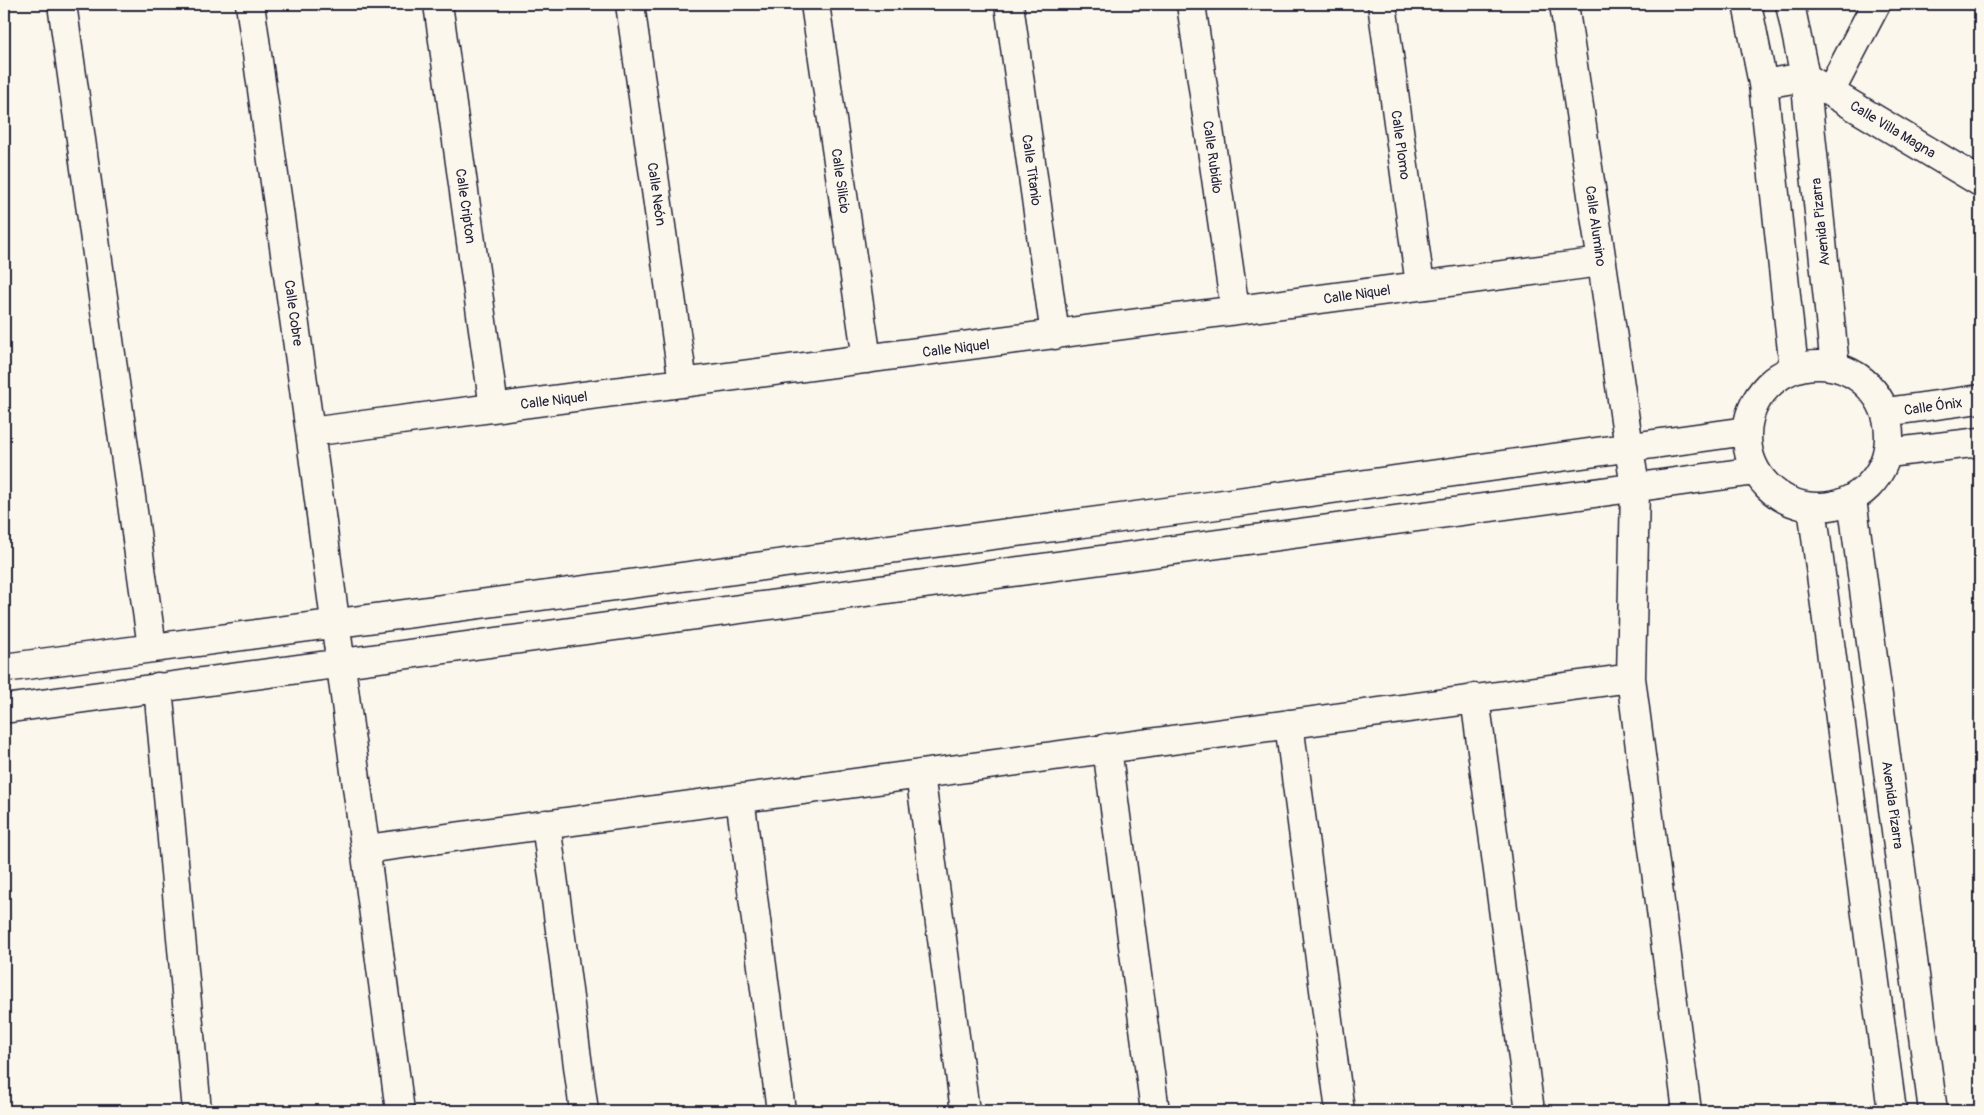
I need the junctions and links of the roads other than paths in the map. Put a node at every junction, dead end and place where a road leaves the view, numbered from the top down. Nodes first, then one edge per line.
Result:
1 (62, 4) edge
2 (250, 4) edge
3 (438, 4) edge
4 (630, 4) edge
5 (815, 4) edge
6 (1009, 4) edge
7 (1191, 4) edge
8 (1382, 4) edge
9 (1564, 4) edge
10 (1747, 4) edge
11 (1790, 4) edge
12 (1876, 4) edge
13 (1805, 77) junction
14 (1763, 84) junction
15 (1830, 92) junction
16 (1980, 182) edge
17 (1601, 262) junction
18 (1420, 286) junction
19 (1235, 310) junction
20 (1055, 335) junction
21 (867, 359) junction
22 (1835, 366) junction
23 (1794, 369) junction
24 (683, 383) junction
25 (1980, 399) edge
26 (494, 408) junction
27 (1886, 412) junction
28 (1747, 431) junction
29 (310, 432) junction
30 (1980, 442) edge
31 (1629, 448) junction
32 (1888, 453) junction
33 (1756, 471) junction
34 (1635, 488) junction
35 (1852, 499) junction
36 (1812, 507) junction
37 (1196, 508) junction
38 (1200, 546) junction
39 (777, 563) junction
40 (782, 603) junction
41 (335, 622) junction
42 (152, 647) junction
43 (341, 663) junction
44 (4, 668) edge
45 (1631, 678) junction
46 (158, 688) junction
47 (1475, 698) junction
48 (4, 708) edge
49 (1289, 724) junction
50 (1107, 748) junction
51 (920, 774) junction
52 (740, 798) junction
53 (546, 824) junction
54 (366, 849) junction
55 (1903, 880) junction
56 (1863, 885) junction
57 (196, 1111) edge
58 (400, 1111) edge
59 (584, 1111) edge
60 (781, 1111) edge
61 (965, 1111) edge
62 (1155, 1111) edge
63 (1340, 1111) edge
64 (1530, 1111) edge
65 (1687, 1111) edge
66 (1892, 1111) edge
67 (1933, 1111) edge

1 - 42 street
2 - 29 street, Calle Cobre
3 - 26 street, Calle Cripton
4 - 24 street, Calle Neón
5 - 21 street, Calle Silicio
6 - 20 street, Calle Titanio
7 - 19 street, Calle Rubidio
8 - 18 street, Calle Plomo
9 - 17 street, Calle Alumino
10 - 14 street
11 - 13 street, Avenida Pizarra
12 - 15 street
13 - 14 street
13 - 15 street, Calle Villa Magna
13 - 22 street, Avenida Pizarra
14 - 23 street
15 - 16 street, Calle Villa Magna
17 - 18 street, Calle Niquel
17 - 31 street, Calle Alumino
18 - 19 street, Calle Niquel
19 - 20 street, Calle Niquel
20 - 21 street, Calle Niquel
21 - 24 street, Calle Niquel
22 - 23 street
22 - 27 street
23 - 28 street
24 - 26 street, Calle Niquel
25 - 27 street, Calle Ónix
26 - 29 street, Calle Niquel
27 - 32 street
28 - 31 street
28 - 33 street
29 - 41 street, Calle Cobre
30 - 32 street
31 - 34 street, Calle Alumino
31 - 37 street
32 - 35 street
33 - 34 street
33 - 36 street
34 - 38 street
34 - 45 street, Calle Alumino
35 - 36 street
35 - 55 street, Avenida Pizarra
36 - 56 street
37 - 38 street
37 - 39 street
38 - 40 street
39 - 40 street
39 - 41 street
40 - 43 street
41 - 42 street
41 - 43 street, Calle Cobre
42 - 44 street
43 - 46 street
43 - 54 street, Calle Cobre
45 - 47 street
45 - 65 street, Calle Alumino
46 - 48 street
46 - 57 street
47 - 49 street
47 - 64 street
49 - 50 street
49 - 63 street
50 - 51 street
50 - 62 street
51 - 52 street
51 - 61 street
52 - 53 street
52 - 60 street
53 - 54 street
53 - 59 street
54 - 58 street, Calle Cobre
55 - 56 street
55 - 67 street, Avenida Pizarra
56 - 66 street

